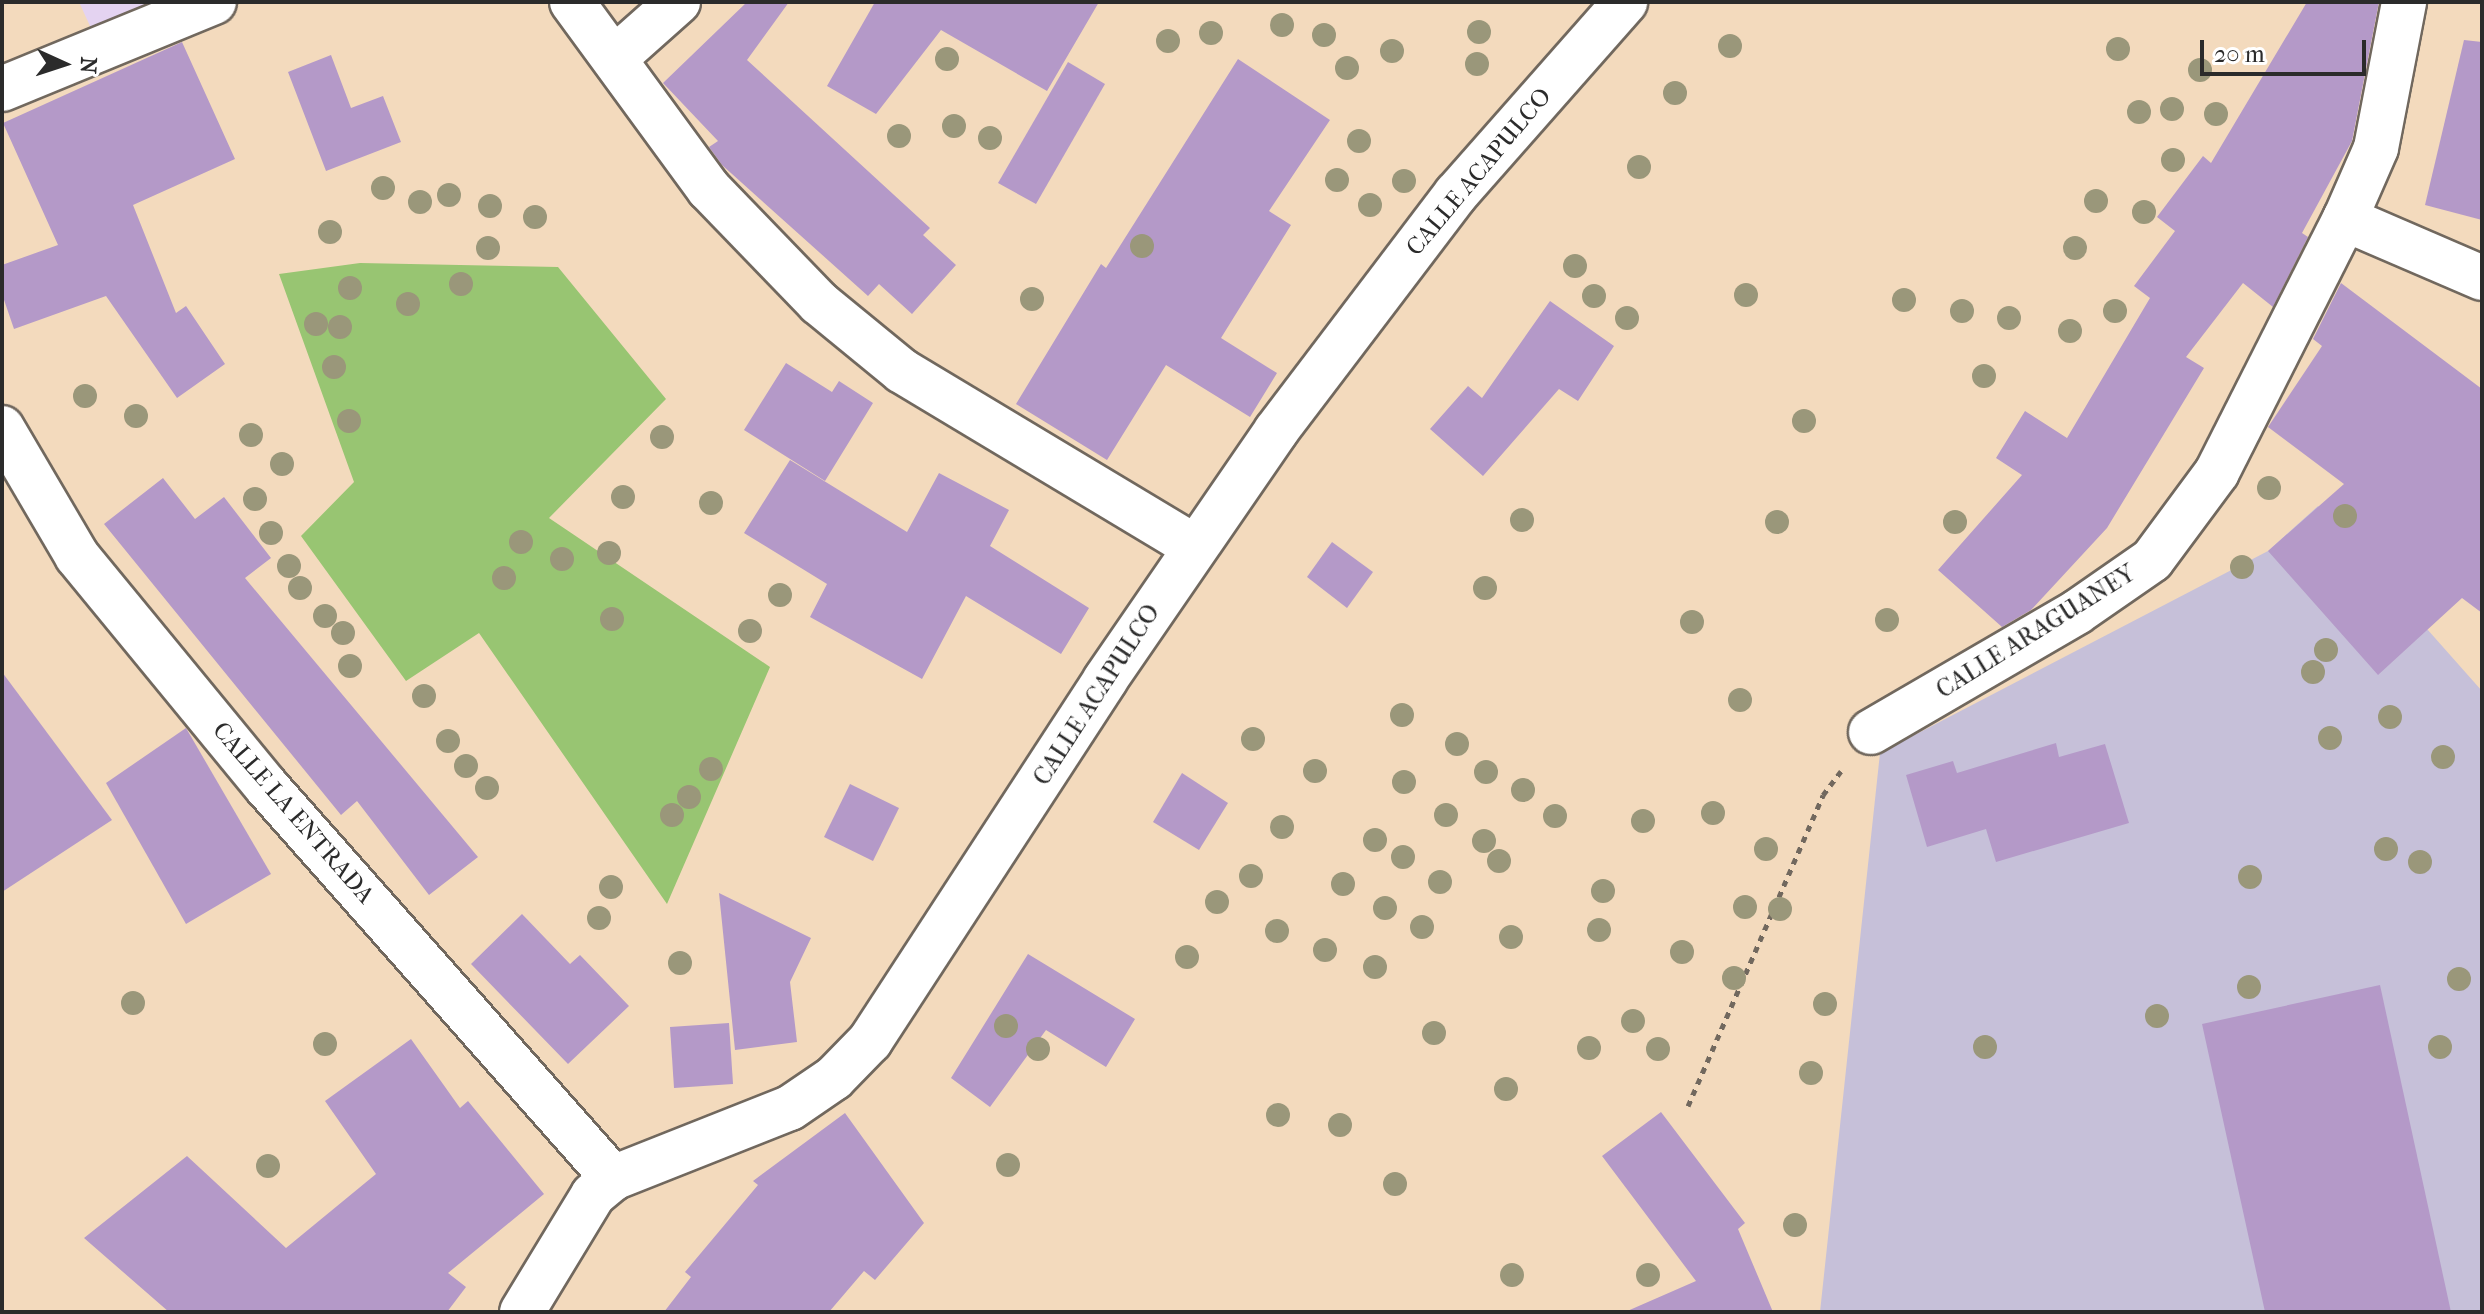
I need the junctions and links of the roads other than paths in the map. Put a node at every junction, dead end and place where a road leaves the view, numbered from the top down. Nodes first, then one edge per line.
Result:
1 (214, 2) edge
2 (572, 2) edge
3 (678, 2) edge
4 (1625, 2) edge
5 (2404, 2) edge
6 (616, 57) junction
7 (2, 89) edge
8 (2345, 219) junction
9 (2482, 278) edge
10 (2, 428) edge
11 (1195, 547) junction
12 (1871, 732) road end
13 (613, 1178) junction
14 (522, 1312) edge

1 - 7 street
2 - 6 street
3 - 6 street
4 - 11 street, CALLE ACAPULCO
5 - 8 street, CALLE ARAGUANEY
6 - 11 street
8 - 9 street
8 - 12 street, CALLE ARAGUANEY
10 - 13 street, CALLE LA ENTRADA
11 - 13 street, CALLE ACAPULCO
13 - 14 street, CALLE ACAPULCO

